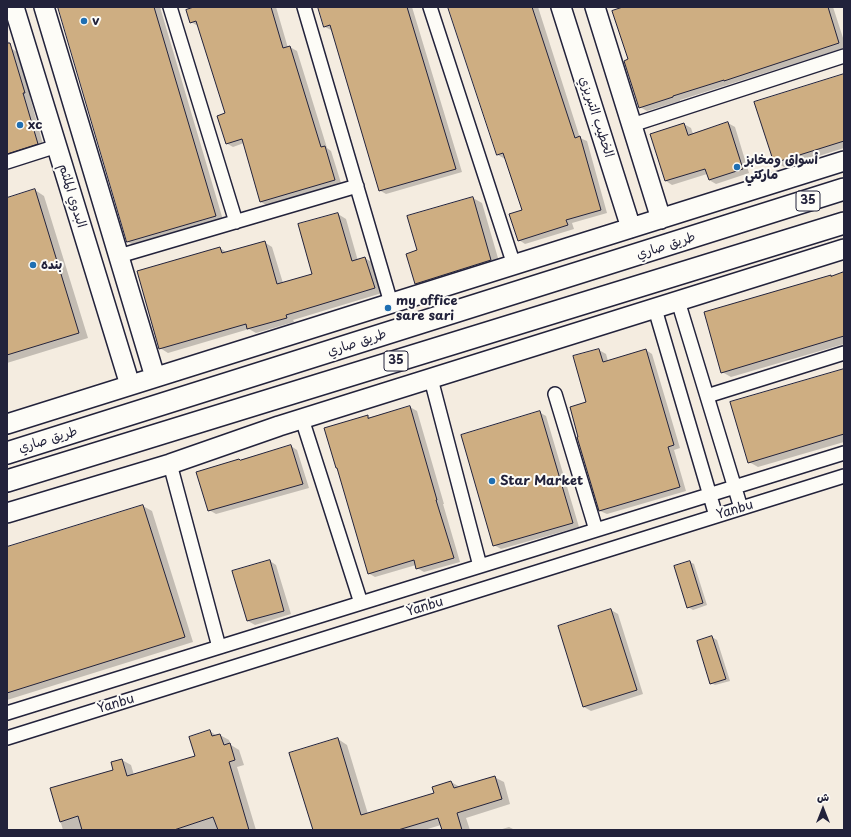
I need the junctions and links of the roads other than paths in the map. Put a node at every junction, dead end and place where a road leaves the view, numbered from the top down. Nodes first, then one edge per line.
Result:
1 (14, 7) edge
2 (44, 7) edge
3 (170, 7) edge
4 (304, 7) edge
5 (430, 7) edge
6 (561, 7) edge
7 (595, 7) edge
8 (844, 56) edge
9 (632, 125) junction
10 (57, 146) junction
11 (844, 161) edge
12 (7, 162) edge
13 (357, 186) junction
14 (844, 189) edge
15 (662, 218) junction
16 (236, 222) junction
17 (844, 223) edge
18 (631, 228) junction
19 (844, 249) edge
20 (119, 256) junction
21 (514, 265) junction
22 (678, 301) junction
23 (391, 303) junction
24 (655, 309) junction
25 (844, 353) edge
26 (155, 377) junction
27 (431, 379) junction
28 (130, 385) junction
29 (555, 394) dead end
30 (707, 396) junction
31 (302, 419) junction
32 (7, 424) edge
33 (7, 453) edge
34 (844, 453) edge
35 (170, 464) junction
36 (844, 476) edge
37 (7, 482) edge
38 (734, 487) junction
39 (710, 495) junction
40 (740, 508) junction
41 (7, 513) edge
42 (716, 516) junction
43 (596, 530) junction
44 (480, 566) junction
45 (361, 603) junction
46 (219, 647) junction
47 (7, 713) edge
48 (7, 738) edge

1 - 10 main road, البدوي الملثم
2 - 20 main road
3 - 16 street
4 - 13 street
5 - 21 street
6 - 18 main road, الخطيب التبريزي
7 - 9 main road
8 - 9 street
9 - 15 main road
10 - 12 street
10 - 28 main road, البدوي الملثم
11 - 15 main road
13 - 16 street
13 - 23 street
14 - 33 main road, طريق صاري / 35
15 - 18 main road
16 - 20 street
17 - 37 main road, 35
18 - 21 main road
19 - 22 main road
20 - 26 main road
21 - 23 main road
22 - 24 main road
22 - 30 street
23 - 26 main road
24 - 27 main road
24 - 39 street
25 - 30 street
26 - 28 main road
27 - 31 main road
27 - 44 street
28 - 32 main road
29 - 43 street
30 - 38 street
31 - 35 main road
31 - 45 street
34 - 38 street, Yanbu
35 - 41 main road
35 - 46 street
36 - 40 street, Yanbu
38 - 39 street, Yanbu
38 - 40 street
39 - 42 street
39 - 43 street, Yanbu
40 - 42 street, Yanbu
42 - 48 street, Yanbu
43 - 44 street, Yanbu
44 - 45 street, Yanbu
45 - 46 street, Yanbu
46 - 47 street, Yanbu

